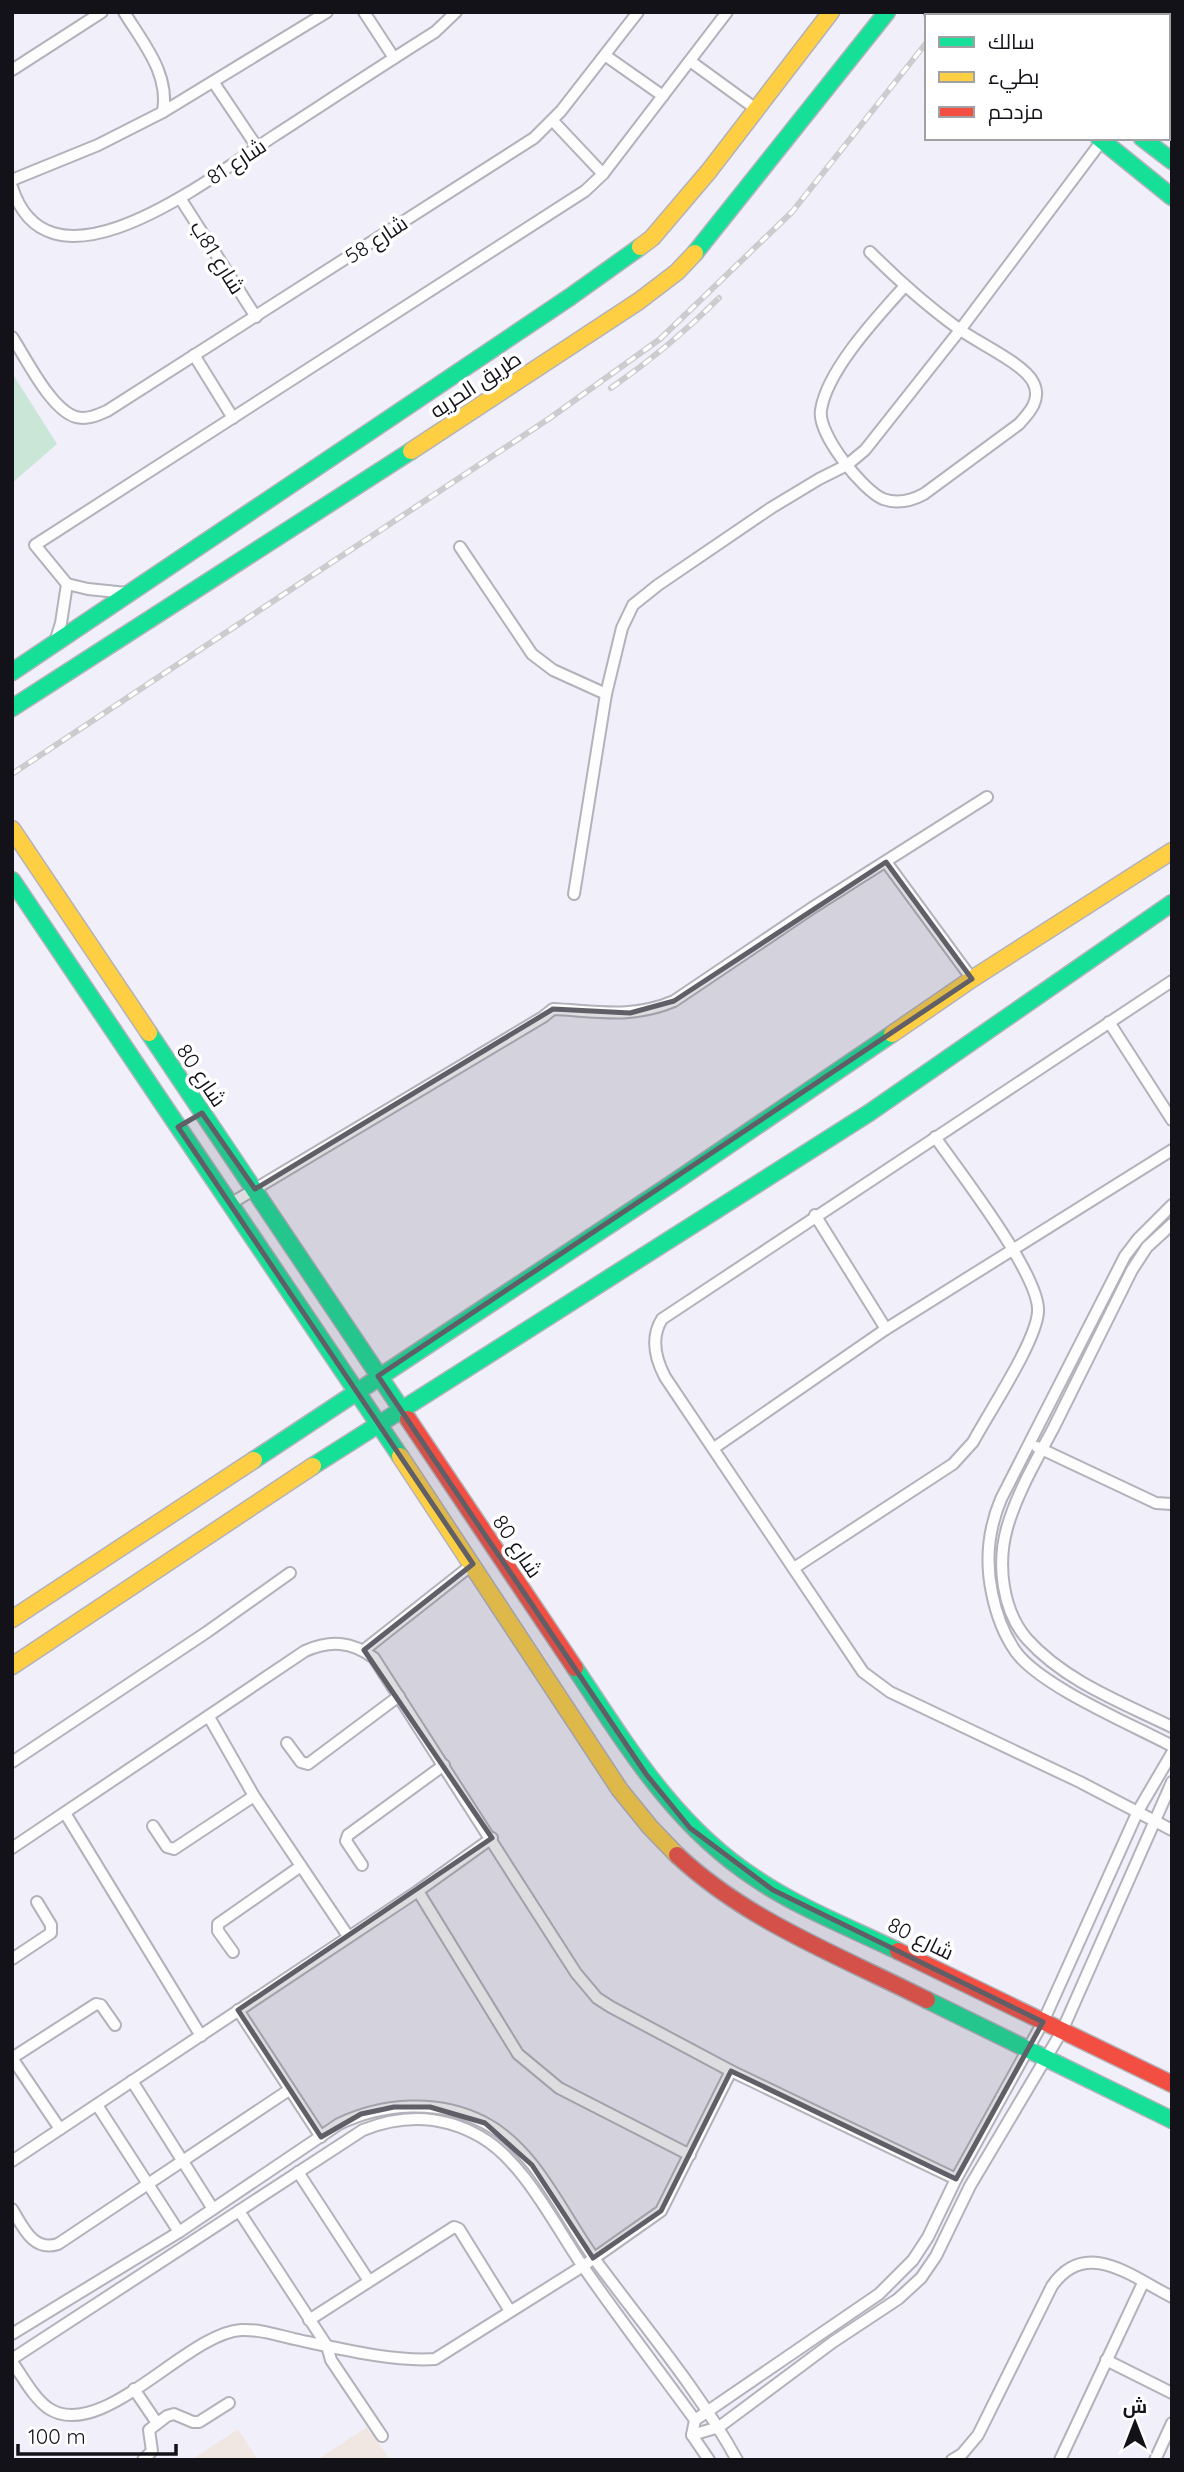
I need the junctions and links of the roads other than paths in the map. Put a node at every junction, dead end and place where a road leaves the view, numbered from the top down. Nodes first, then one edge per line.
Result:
1 (102, 12) edge
2 (124, 12) edge
3 (327, 12) edge
4 (364, 12) edge
5 (456, 12) edge
6 (638, 12) edge
7 (727, 12) edge
8 (831, 12) edge
9 (887, 12) edge
10 (606, 56) junction
11 (394, 58) junction
12 (690, 61) junction
13 (12, 70) edge
14 (214, 83) junction
15 (663, 96) junction
16 (757, 109) junction
17 (163, 112) junction
18 (552, 121) junction
19 (1100, 140) edge
20 (1102, 140) edge
21 (1145, 140) edge
22 (257, 147) junction
23 (1172, 161) edge
24 (603, 174) junction
25 (12, 180) edge
26 (12, 187) edge
27 (1172, 197) edge
28 (180, 198) junction
29 (870, 252) dead end
30 (904, 287) junction
31 (256, 317) junction
32 (960, 330) junction
33 (12, 337) edge
34 (194, 355) junction
35 (233, 418) junction
36 (847, 465) junction
37 (460, 547) dead end
38 (67, 584) junction
39 (131, 593) junction
40 (55, 642) junction
41 (12, 672) edge
42 (606, 694) junction
43 (12, 708) edge
44 (987, 797) dead end
45 (12, 829) edge
46 (1172, 850) edge
47 (886, 862) junction
48 (12, 880) edge
49 (574, 894) dead end
50 (1172, 903) edge
51 (972, 979) junction
52 (1172, 981) edge
53 (1109, 1022) junction
54 (202, 1112) junction
55 (1172, 1120) edge
56 (178, 1127) junction
57 (935, 1137) junction
58 (1172, 1150) edge
59 (255, 1189) junction
60 (230, 1204) junction
61 (1172, 1205) edge
62 (815, 1215) junction
63 (1172, 1224) edge
64 (1014, 1250) junction
65 (886, 1329) junction
66 (378, 1376) junction
67 (355, 1391) junction
68 (401, 1410) junction
69 (377, 1424) junction
70 (1029, 1444) junction
71 (714, 1448) junction
72 (1042, 1449) junction
73 (1172, 1504) edge
74 (473, 1564) junction
75 (794, 1568) junction
76 (290, 1573) dead end
77 (12, 1619) edge
78 (364, 1650) junction
79 (12, 1666) edge
80 (399, 1696) junction
81 (209, 1717) junction
82 (1172, 1727) edge
83 (288, 1743) dead end
84 (1172, 1746) edge
85 (1172, 1753) edge
86 (632, 1754) junction
87 (12, 1762) edge
88 (444, 1765) junction
89 (606, 1769) junction
90 (1172, 1782) edge
91 (254, 1796) junction
92 (1138, 1811) junction
93 (65, 1813) junction
94 (1154, 1821) junction
95 (153, 1826) dead end
96 (1172, 1830) edge
97 (492, 1838) junction
98 (12, 1848) edge
99 (301, 1866) junction
100 (362, 1866) dead end
101 (418, 1891) junction
102 (37, 1902) dead end
103 (348, 1936) junction
104 (233, 1952) dead end
105 (12, 1959) edge
106 (239, 2010) junction
107 (1043, 2022) junction
108 (115, 2025) dead end
109 (1062, 2031) junction
110 (201, 2036) junction
111 (1029, 2050) junction
112 (12, 2058) edge
113 (1046, 2060) junction
114 (731, 2071) junction
115 (132, 2081) junction
116 (1172, 2084) edge
117 (289, 2090) junction
118 (97, 2105) junction
119 (1172, 2120) edge
120 (60, 2129) junction
121 (321, 2137) junction
122 (690, 2155) junction
123 (12, 2161) edge
124 (183, 2161) junction
125 (298, 2172) junction
126 (956, 2179) junction
127 (148, 2184) junction
128 (12, 2209) edge
129 (214, 2209) junction
130 (239, 2211) junction
131 (179, 2232) junction
132 (593, 2258) junction
133 (583, 2266) junction
134 (369, 2281) junction
135 (1143, 2283) junction
136 (1172, 2297) edge
137 (510, 2311) junction
138 (309, 2320) junction
139 (12, 2334) edge
140 (327, 2346) junction
141 (1106, 2360) junction
142 (12, 2361) edge
143 (134, 2389) junction
144 (1172, 2393) edge
145 (229, 2403) dead end
146 (708, 2410) junction
147 (695, 2420) junction
148 (157, 2423) junction
149 (1172, 2423) edge
150 (719, 2427) junction
151 (692, 2435) junction
152 (382, 2436) dead end
153 (143, 2460) edge
154 (709, 2460) edge
155 (737, 2460) edge
156 (952, 2460) edge
157 (1060, 2460) edge
158 (1155, 2460) edge

1 - 13 street
2 - 17 street
3 - 14 street
4 - 11 street
5 - 11 street, شارع 81
6 - 10 street, شارع 58
7 - 12 street
8 - 16 street, طريق الحريه
9 - 43 street, طريق الحريه
10 - 15 street
10 - 18 street, شارع 58
11 - 22 street, شارع 81
12 - 15 street
12 - 16 street
14 - 17 street
14 - 22 street
15 - 24 street
16 - 39 street, طريق الحريه
17 - 25 street
18 - 24 street
18 - 31 street, شارع 58
19 - 32 street
20 - 27 street
21 - 23 street
22 - 28 street, شارع 81
24 - 35 street
26 - 28 street, شارع 81
28 - 31 street, شارع 81ب
29 - 30 street
30 - 32 street
30 - 36 street
31 - 34 street, شارع 58
32 - 36 street
32 - 36 street
33 - 34 street, شارع 58
34 - 35 street
35 - 38 street
36 - 42 street
37 - 42 street
38 - 39 street
38 - 40 street
39 - 40 street, طريق الحريه
40 - 41 street, طريق الحريه
42 - 49 street
44 - 47 street
45 - 54 street, شارع 80
46 - 51 street
47 - 51 street
47 - 59 street
48 - 56 street
50 - 68 street
51 - 66 street
52 - 53 street
53 - 55 street
53 - 57 street
54 - 56 street
54 - 59 street, شارع 80
56 - 60 street
57 - 62 street
57 - 64 street
58 - 64 street
59 - 60 street
59 - 66 street, شارع 80
60 - 67 street
61 - 70 street
62 - 65 street
62 - 71 street
63 - 72 street
64 - 65 street
64 - 75 street
65 - 71 street
66 - 67 street
66 - 68 street, شارع 80
67 - 69 street
67 - 77 street
68 - 69 street
68 - 86 street, شارع 80
69 - 74 street
69 - 79 street
70 - 72 street
70 - 84 street
71 - 75 street
72 - 73 street
72 - 82 street
74 - 78 street
74 - 89 street
75 - 92 street
76 - 87 street
78 - 80 street
78 - 81 street
80 - 83 street
80 - 88 street
81 - 91 street
81 - 93 street
85 - 92 street
86 - 89 street
86 - 107 street, شارع 80
88 - 97 street
88 - 100 street
89 - 111 street
90 - 94 street
91 - 95 street
91 - 99 street
92 - 94 street
92 - 107 street
93 - 98 street
93 - 110 street
94 - 96 street
94 - 109 street
97 - 101 street
97 - 114 street
99 - 103 street
99 - 104 street
101 - 103 street
101 - 122 street
102 - 105 street
103 - 106 street
106 - 110 street
106 - 117 street
107 - 109 street, شارع 80
107 - 111 street
108 - 112 street
109 - 113 street
109 - 116 street, شارع 80
110 - 115 street
111 - 113 street
111 - 126 street
112 - 120 street
113 - 119 street
113 - 150 street
114 - 122 street
114 - 126 street
115 - 118 street
115 - 124 street
117 - 121 street
117 - 124 street
118 - 120 street
118 - 127 street
120 - 123 street
121 - 129 street
121 - 132 street
122 - 132 street
124 - 127 street
124 - 129 street
125 - 130 street
125 - 133 street
125 - 134 street
126 - 146 street
127 - 128 street
127 - 131 street
129 - 131 street
130 - 138 street
130 - 142 street
131 - 139 street
132 - 133 street
132 - 146 street
133 - 137 street
133 - 147 street
134 - 137 street
134 - 138 street
135 - 136 street
135 - 141 street
135 - 156 street
137 - 140 street
138 - 140 street
140 - 143 street
140 - 152 street
141 - 144 street
141 - 157 street
142 - 143 street
143 - 148 street
145 - 148 street
146 - 147 street
146 - 150 street
147 - 151 street
148 - 153 street
149 - 158 street
150 - 151 street
150 - 155 street
151 - 154 street

